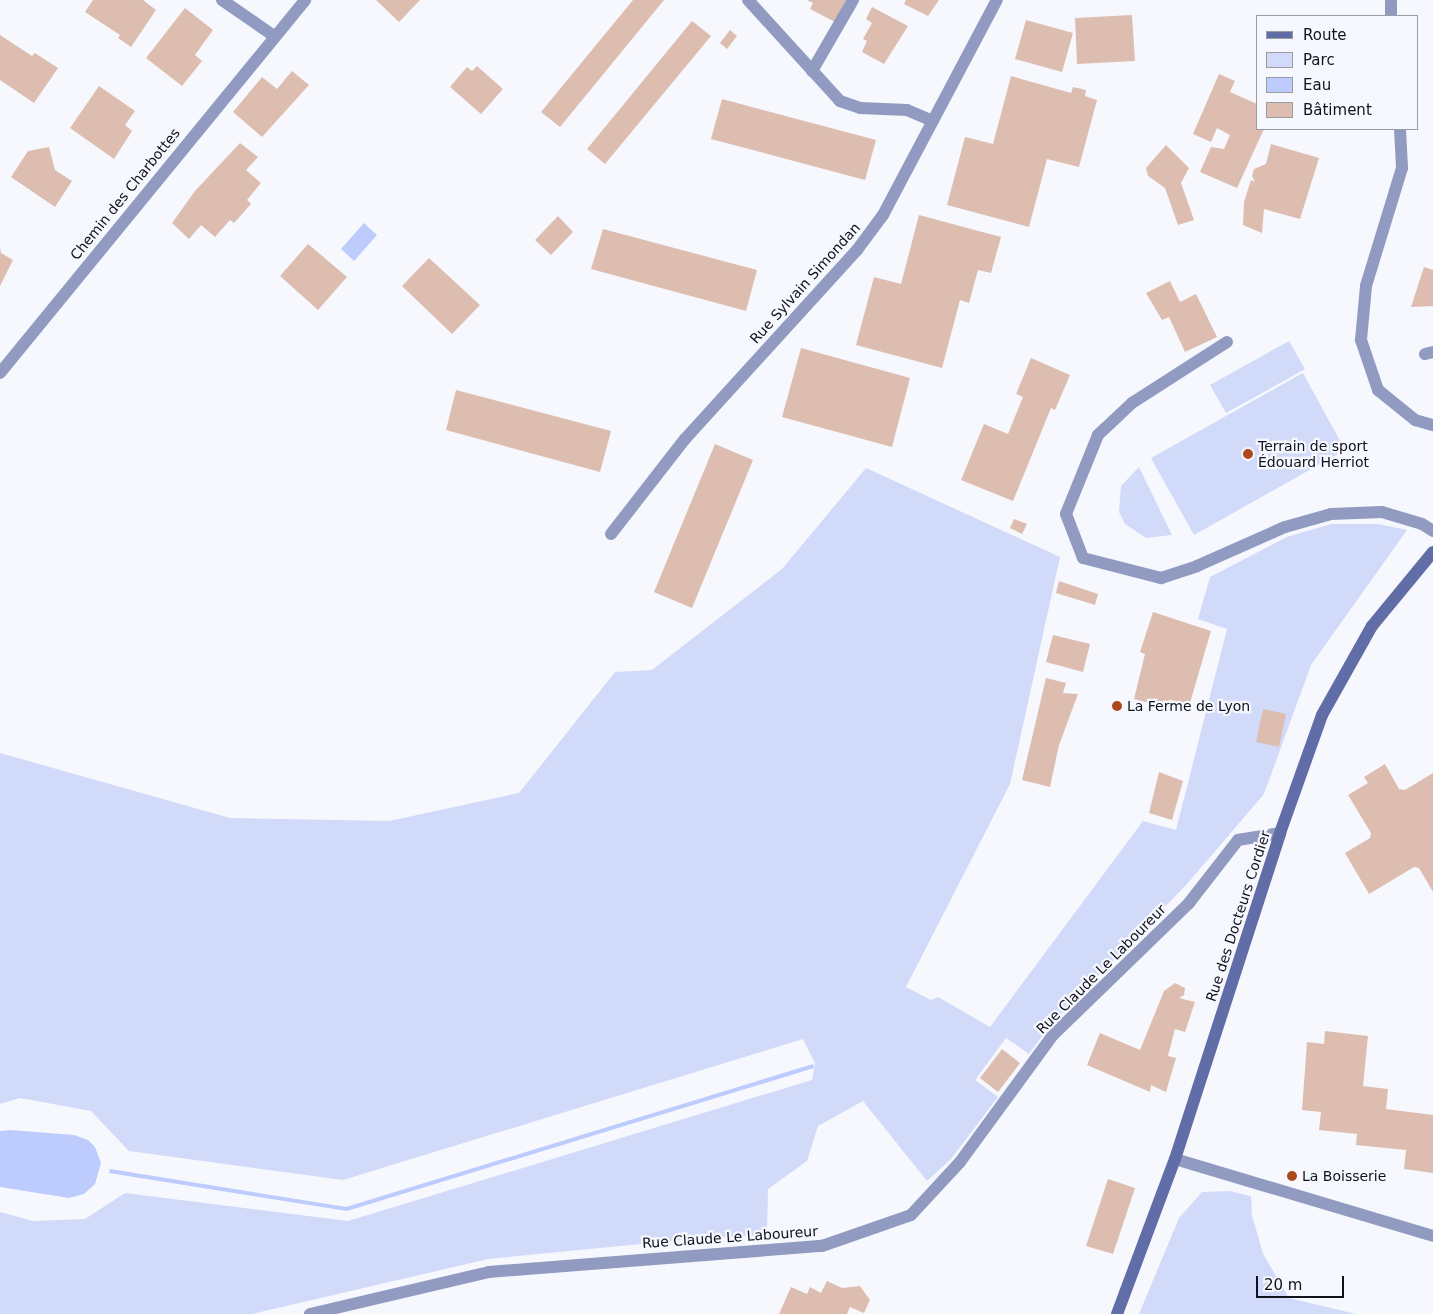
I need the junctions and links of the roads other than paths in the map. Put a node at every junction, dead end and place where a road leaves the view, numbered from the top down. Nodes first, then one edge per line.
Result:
1 (222, 0) edge
2 (305, 0) edge
3 (748, 0) edge
4 (853, 0) edge
5 (997, 0) edge
6 (1391, 0) edge
7 (1391, 15) edge
8 (274, 36) junction
9 (812, 71) junction
10 (933, 121) junction
11 (1400, 130) edge
12 (1227, 342) dead end
13 (0, 373) edge
14 (1433, 425) edge
15 (1433, 531) edge
16 (611, 534) dead end
17 (1433, 552) edge
18 (1280, 833) junction
19 (1175, 1159) junction
20 (1433, 1236) edge
21 (310, 1314) edge
22 (1117, 1314) edge

1 - 8 street
2 - 8 street, Chemin des Charbottes
3 - 9 street
4 - 9 street
5 - 10 street, Rue Sylvain Simondan
6 - 7 street
8 - 13 street, Chemin des Charbottes
9 - 10 street
10 - 16 street, Rue Sylvain Simondan
11 - 14 street
12 - 15 street
17 - 18 street, Rue des Docteurs Cordier
18 - 19 street, Rue des Docteurs Cordier
18 - 21 street, Rue Claude Le Laboureur
19 - 20 street
19 - 22 street, Rue des Docteurs Cordier

